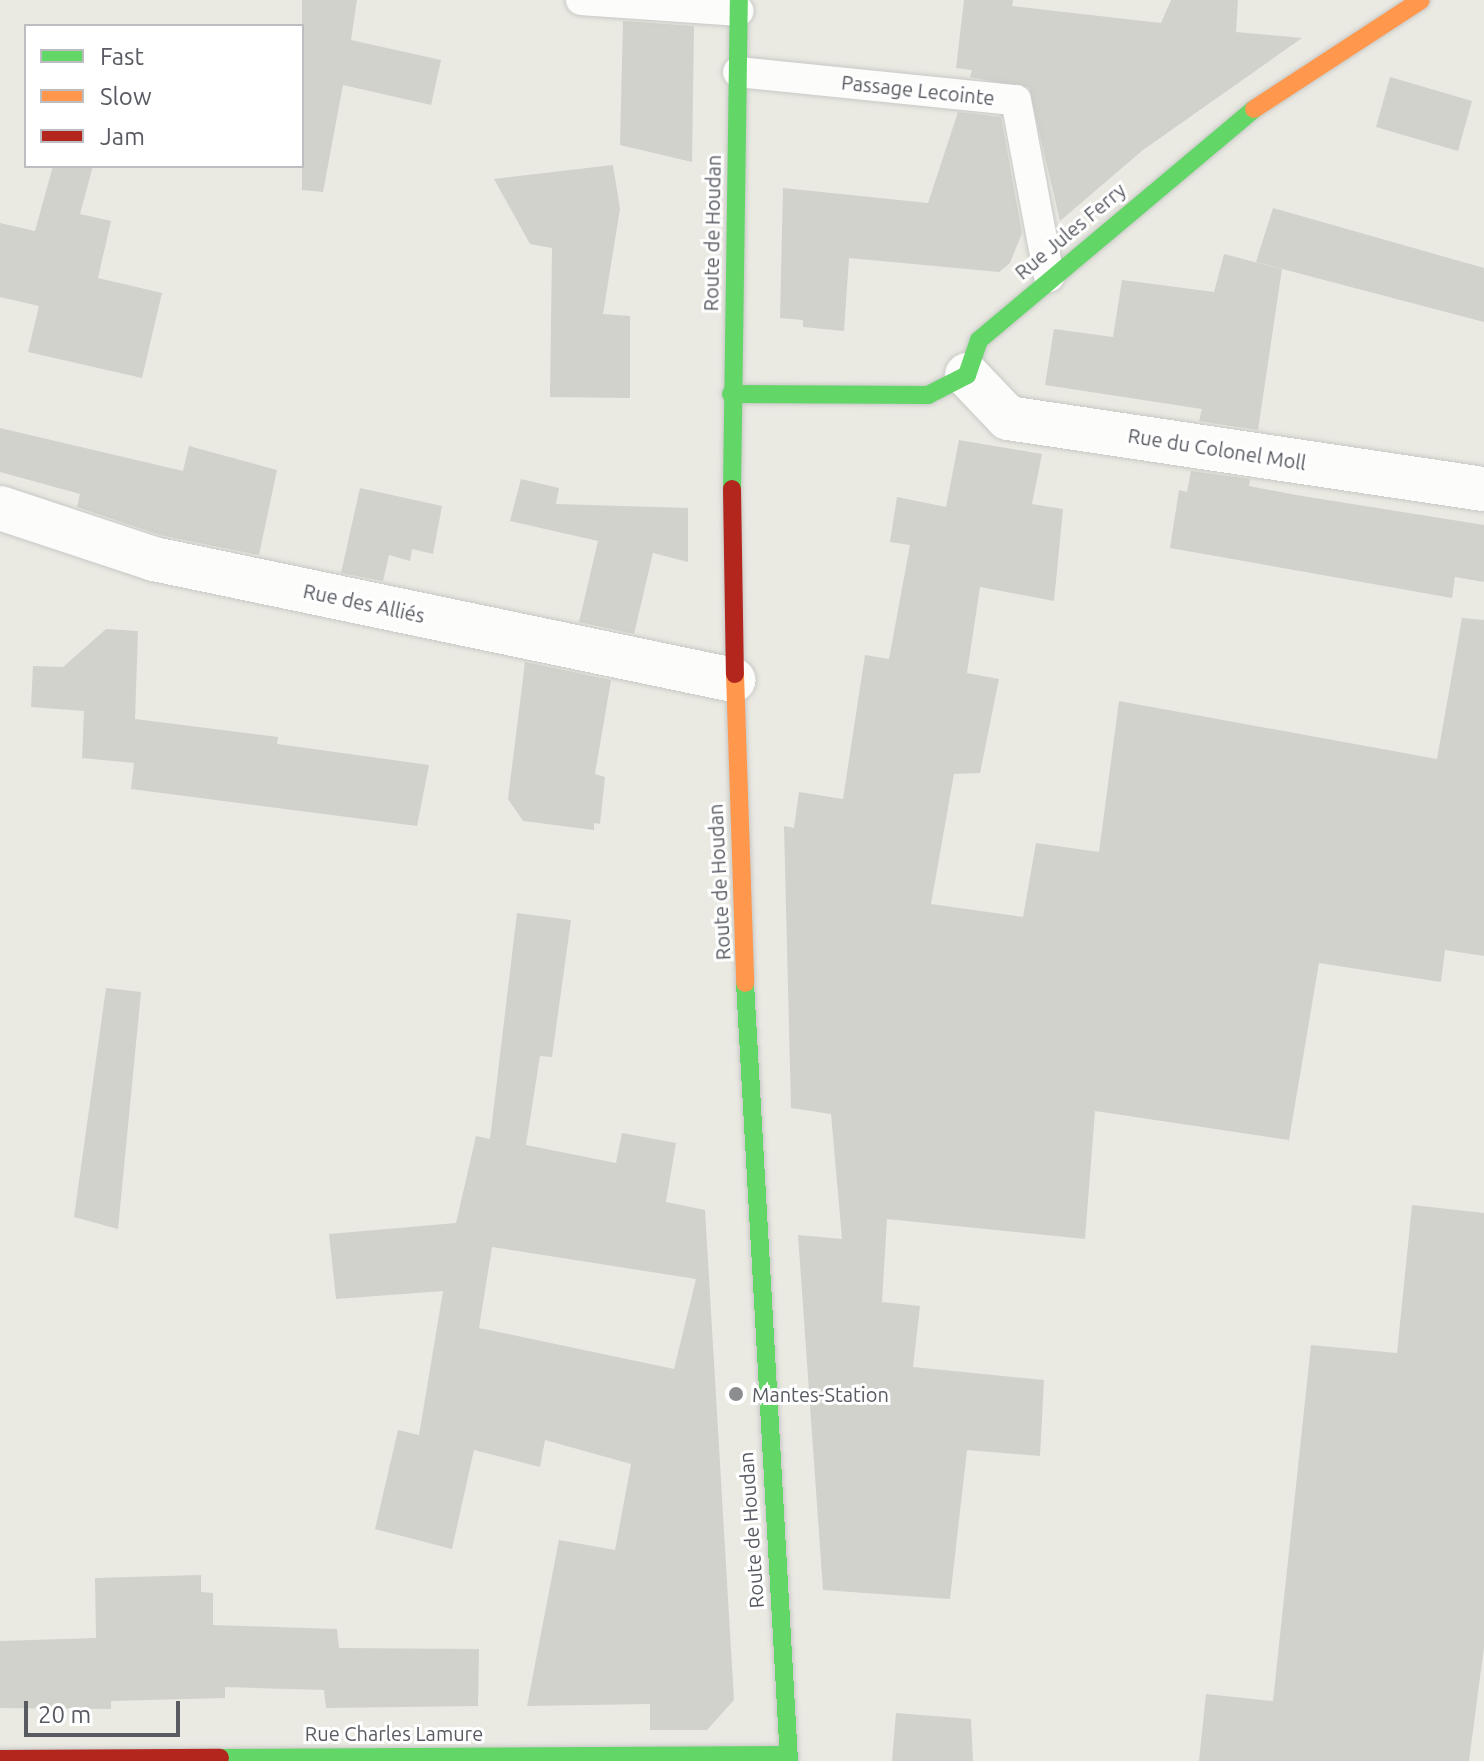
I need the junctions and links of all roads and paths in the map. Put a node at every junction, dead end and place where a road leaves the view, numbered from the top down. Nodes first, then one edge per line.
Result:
1 (581, 0) edge
2 (1421, 0) edge
3 (739, 6) edge
4 (738, 72) junction
5 (1049, 277) junction
6 (967, 375) junction
7 (731, 394) junction
8 (1484, 489) edge
9 (0, 508) edge
10 (733, 680) junction
11 (789, 1758) edge
12 (0, 1759) edge

1 - 3 lane
2 - 5 main road, Rue Jules Ferry
3 - 4 main road, Route de Houdan
4 - 5 lane, Passage Lecointe
4 - 7 main road, Route de Houdan
5 - 6 main road, Rue Jules Ferry
6 - 7 main road
6 - 8 street, Rue du Colonel Moll
7 - 10 main road, Route de Houdan
9 - 10 street, Rue des Alliés
10 - 11 main road, Route de Houdan
11 - 12 main road, Rue Charles Lamure

